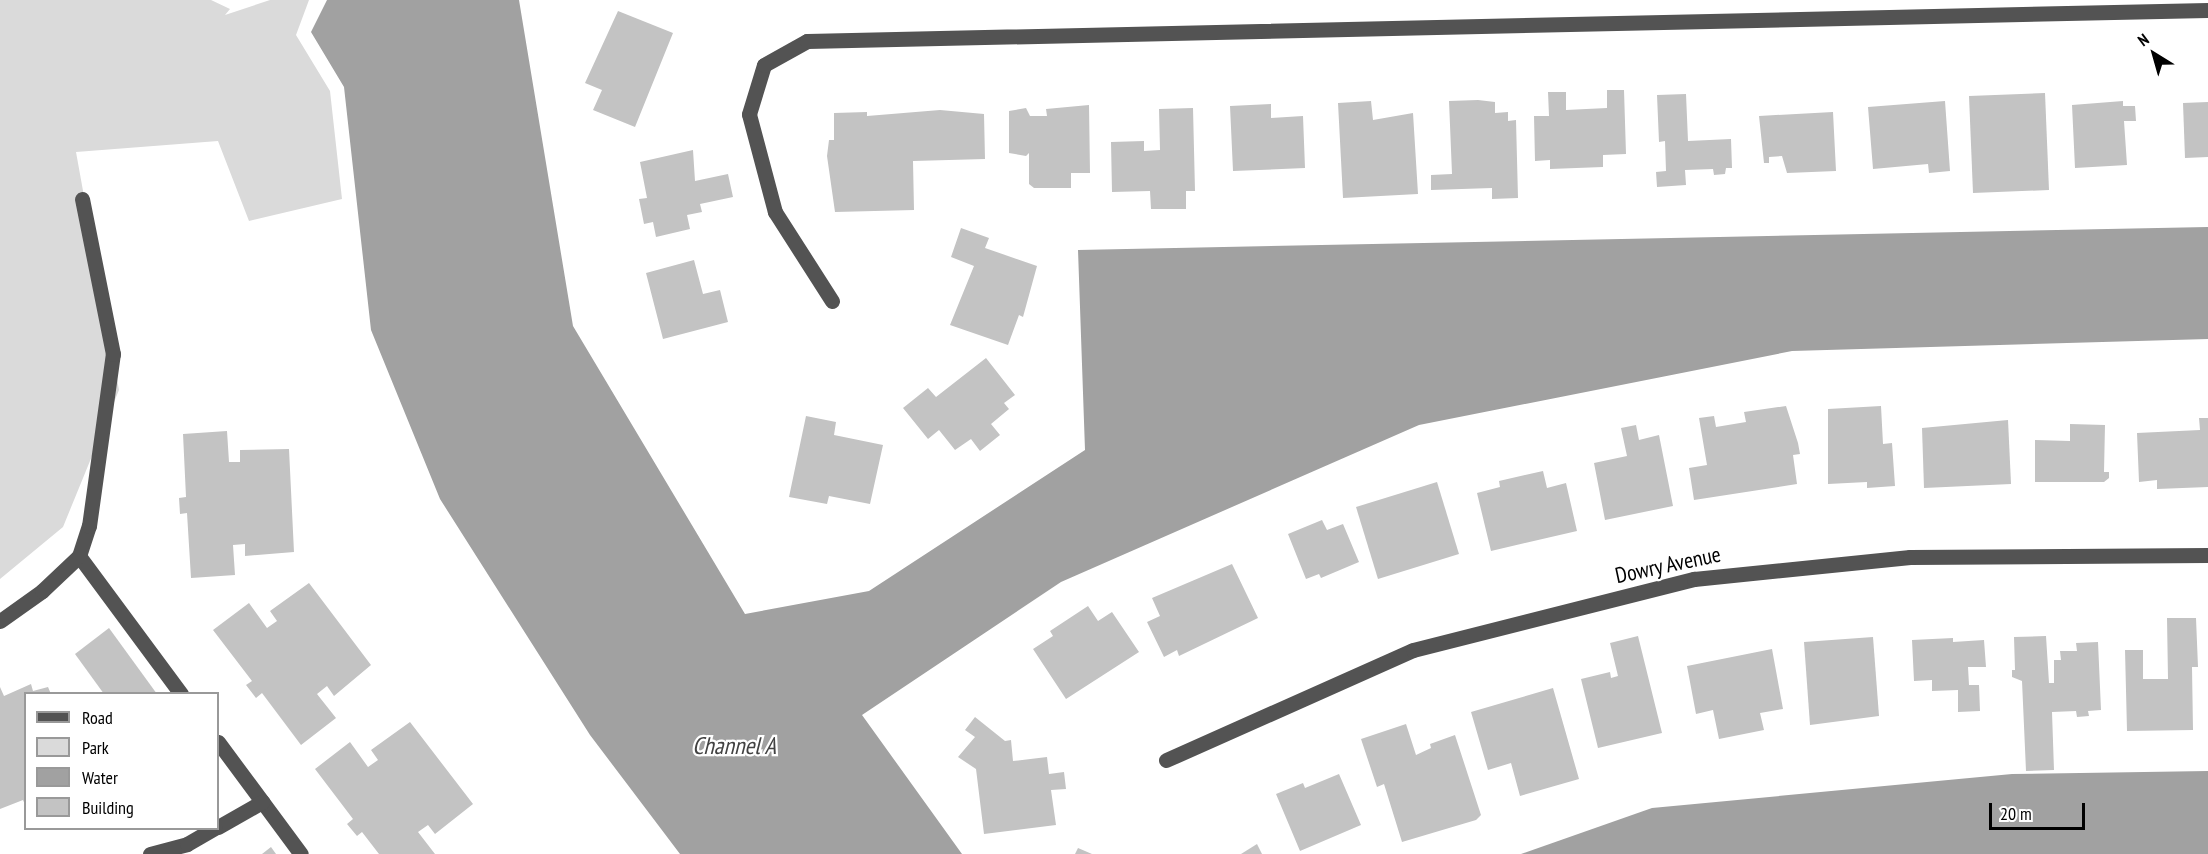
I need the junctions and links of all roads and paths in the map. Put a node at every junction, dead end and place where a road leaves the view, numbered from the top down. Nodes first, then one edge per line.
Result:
1 (2208, 10) edge
2 (82, 199) dead end
3 (832, 302) dead end
4 (2208, 555) edge
5 (79, 556) junction
6 (0, 621) edge
7 (180, 692) edge
8 (219, 743) edge
9 (1166, 760) dead end
10 (262, 802) junction
11 (219, 826) edge
12 (213, 830) edge
13 (188, 849) edge
14 (150, 854) edge
15 (301, 854) edge

1 - 3 street
2 - 5 street
4 - 9 street, Dowry Avenue
5 - 6 street
5 - 7 street
8 - 10 street
10 - 11 street
10 - 15 street
12 - 13 street
13 - 14 street

